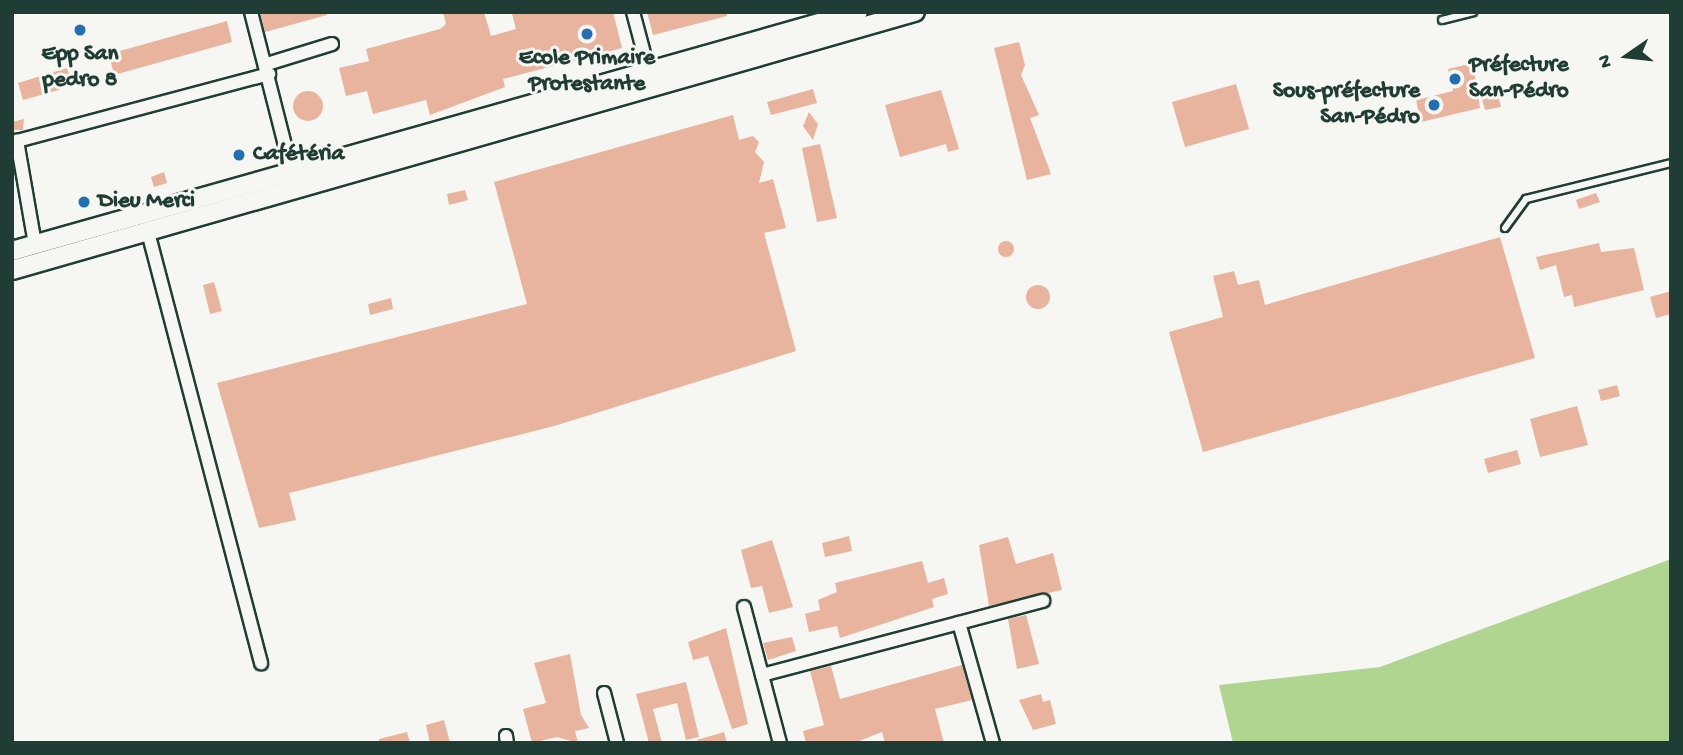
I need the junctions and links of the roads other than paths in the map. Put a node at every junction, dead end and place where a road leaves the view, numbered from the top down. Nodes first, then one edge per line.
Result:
1 (251, 12) edge
2 (633, 12) edge
3 (858, 12) edge
4 (915, 12) edge
5 (1473, 12) edge
6 (1442, 20) dead end
7 (332, 44) dead end
8 (268, 69) junction
9 (651, 79) junction
10 (1671, 163) edge
11 (292, 173) junction
12 (1505, 228) dead end
13 (148, 232) junction
14 (35, 244) junction
15 (12, 251) edge
16 (12, 270) edge
17 (1042, 601) dead end
18 (744, 607) dead end
19 (958, 623) junction
20 (261, 663) dead end
21 (762, 675) junction
22 (604, 692) dead end
23 (617, 743) edge
24 (780, 743) edge
25 (993, 743) edge

1 - 8 street
2 - 9 street
3 - 9 main road
4 - 9 main road
5 - 6 lane
7 - 8 street
8 - 11 street
8 - 14 street
9 - 11 main road
9 - 13 main road
10 - 12 lane
11 - 14 main road
13 - 16 main road
13 - 20 street
14 - 15 main road
17 - 19 street
18 - 21 street
19 - 21 street
19 - 25 street
21 - 24 street
22 - 23 street

